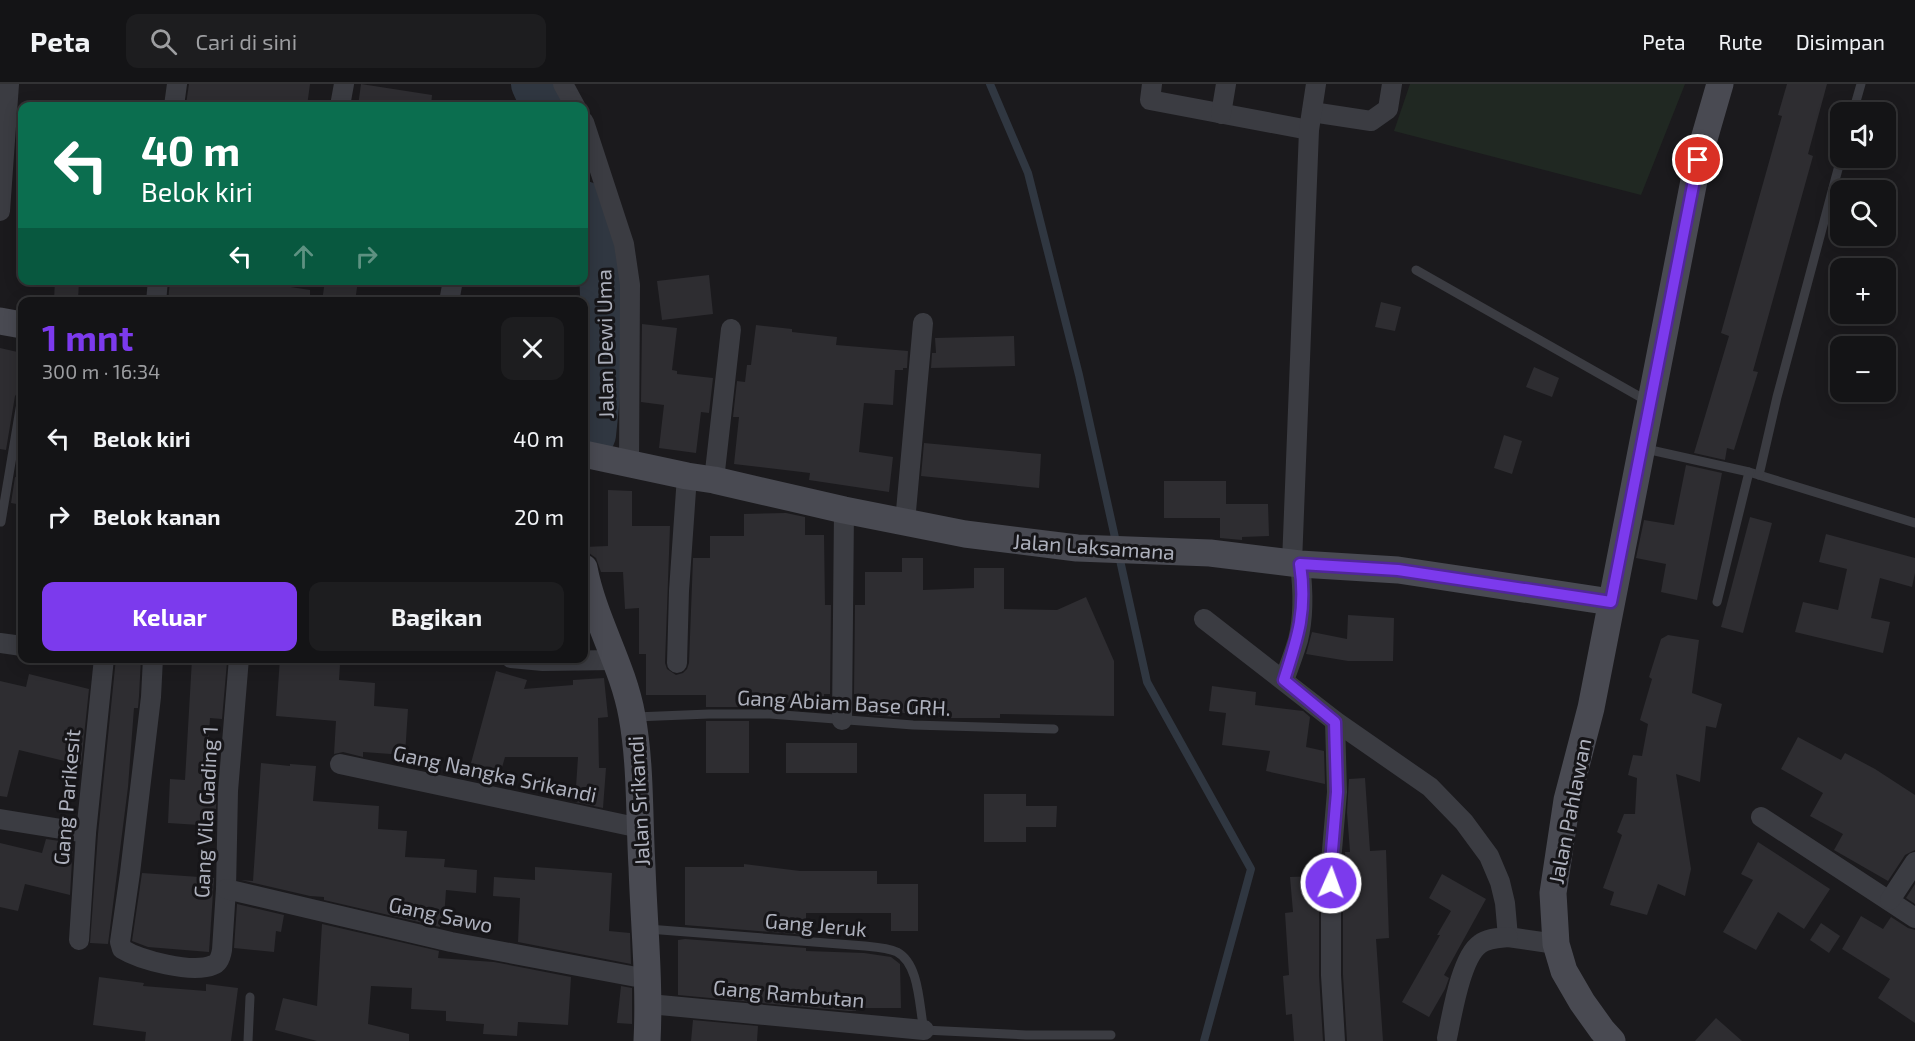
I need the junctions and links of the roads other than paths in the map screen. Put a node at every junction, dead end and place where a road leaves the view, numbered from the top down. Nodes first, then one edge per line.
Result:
1 (9, 84) edge
2 (177, 84) edge
3 (344, 84) edge
4 (563, 84) edge
5 (1152, 84) edge
6 (1226, 84) edge
7 (1316, 84) edge
8 (1392, 84) edge
9 (1720, 84) edge
10 (1861, 84) edge
11 (175, 102) edge
12 (341, 102) edge
13 (573, 102) edge
14 (1856, 102) edge
15 (1221, 114) junction
16 (1311, 121) junction
17 (588, 134) edge
18 (1838, 168) edge
19 (0, 211) edge
20 (1416, 270) dead end
21 (0, 321) edge
22 (923, 322) dead end
23 (18, 324) edge
24 (730, 329) dead end
25 (1650, 403) junction
26 (18, 422) edge
27 (1641, 447) junction
28 (588, 455) edge
29 (629, 464) junction
30 (1754, 474) junction
31 (701, 478) junction
32 (844, 510) junction
33 (2, 522) dead end
34 (905, 522) junction
35 (1915, 523) edge
36 (1296, 563) junction
37 (588, 580) edge
38 (1611, 602) junction
39 (1717, 602) dead end
40 (1204, 619) dead end
41 (0, 642) edge
42 (18, 645) edge
43 (588, 660) edge
44 (614, 660) junction
45 (103, 663) edge
46 (153, 663) edge
47 (239, 663) edge
48 (677, 663) dead end
49 (1284, 680) junction
50 (632, 717) junction
51 (842, 720) junction
52 (1335, 722) junction
53 (1054, 729) dead end
54 (340, 764) dead end
55 (1761, 817) dead end
56 (0, 819) edge
57 (640, 828) junction
58 (86, 833) junction
59 (1915, 862) edge
60 (226, 889) junction
61 (1890, 900) junction
62 (1915, 918) edge
63 (645, 929) junction
64 (1508, 937) junction
65 (79, 940) dead end
66 (1556, 944) junction
67 (648, 991) junction
68 (250, 997) dead end
69 (924, 1030) junction
70 (1111, 1035) dead end
71 (1447, 1038) dead end
72 (248, 1041) edge
73 (647, 1041) edge
74 (1335, 1041) edge
75 (1612, 1041) edge

1 - 19 street
2 - 11 street
3 - 12 street
4 - 13 street
5 - 15 street
6 - 15 street
7 - 16 street
8 - 16 street
9 - 25 main road, Jalan Pahlawan
10 - 14 lane
15 - 16 street
16 - 36 street
17 - 29 street, Jalan Dewi Uma
18 - 30 lane
20 - 25 lane
21 - 23 main road
22 - 34 street
24 - 31 street
25 - 27 main road, Jalan Pahlawan
26 - 33 lane
27 - 30 lane
27 - 38 main road, Jalan Pahlawan
28 - 29 main road, Jalan Laksamana
29 - 31 main road, Jalan Laksamana
30 - 35 lane
30 - 39 lane
31 - 32 main road, Jalan Laksamana
31 - 48 street
32 - 34 main road, Jalan Laksamana
32 - 51 street
34 - 36 main road, Jalan Laksamana
36 - 38 main road, Jalan Laksamana
36 - 49 street
37 - 44 main road, Jalan Srikandi
38 - 66 main road, Jalan Pahlawan
40 - 49 street
41 - 42 street
43 - 44 street
44 - 50 main road, Jalan Srikandi
45 - 58 street, Gang Parikesit
46 - 60 street, Gang Vila Gading 1
47 - 60 street, Gang Vila Gading 1
49 - 52 street
50 - 51 lane, Gang Abiam Base GRH.
50 - 57 main road, Jalan Srikandi
51 - 53 lane, Gang Abiam Base GRH.
52 - 64 street
52 - 74 street
54 - 57 street, Gang Nangka Srikandi
55 - 61 street
56 - 58 street
57 - 63 main road, Jalan Srikandi
58 - 65 street, Gang Parikesit
59 - 61 street
60 - 67 street, Gang Sawo
61 - 62 street
63 - 67 main road, Jalan Srikandi
63 - 69 lane, Gang Jeruk
64 - 66 street
64 - 71 street
66 - 75 main road, Jalan Pahlawan
67 - 69 street, Gang Rambutan
67 - 73 main road, Jalan Srikandi
68 - 72 lane
69 - 70 lane

